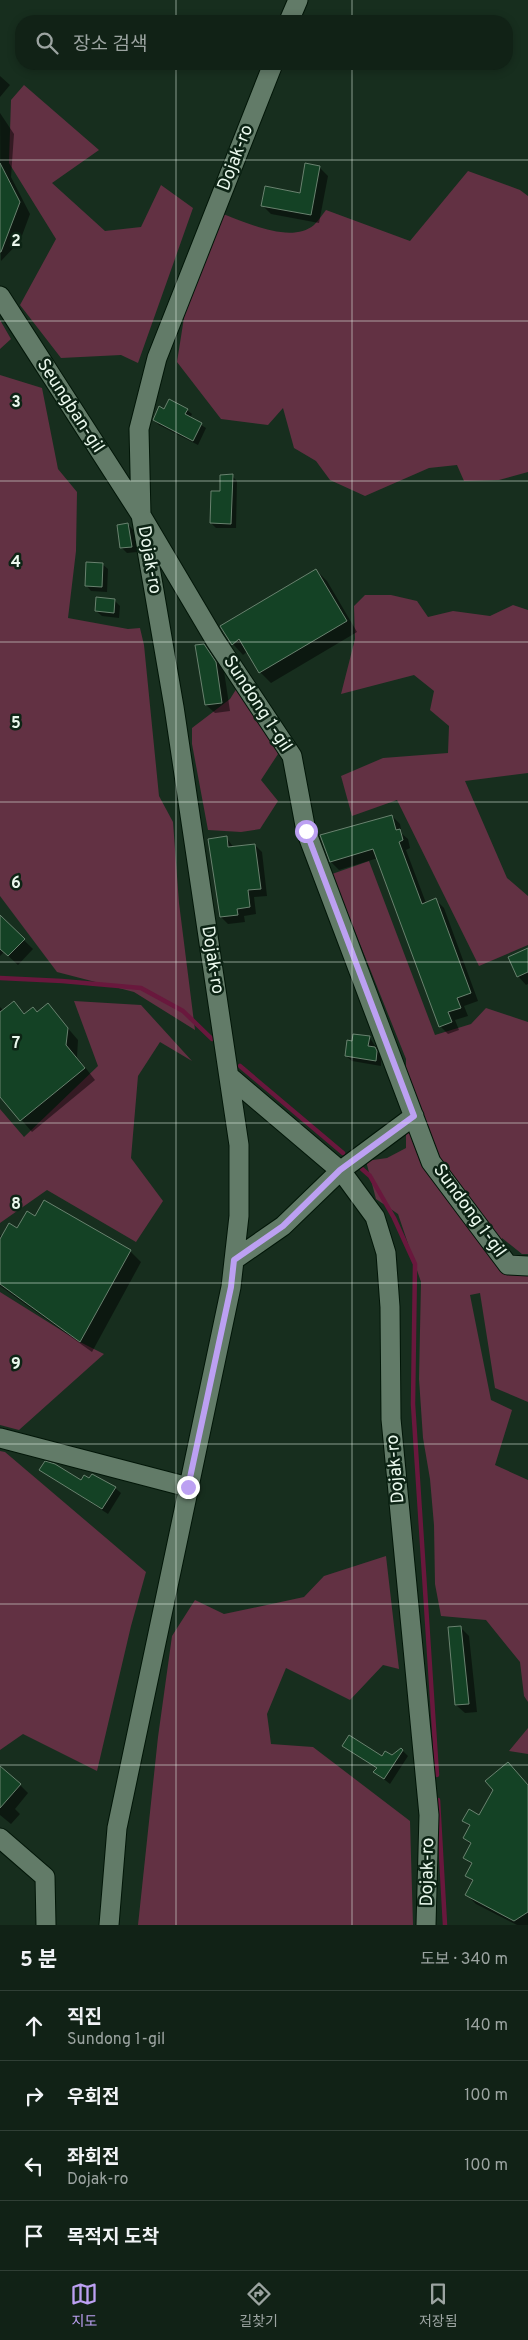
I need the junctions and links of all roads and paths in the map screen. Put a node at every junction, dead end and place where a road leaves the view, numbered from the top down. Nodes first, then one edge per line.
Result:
1 (298, 0) edge
2 (292, 15) edge
3 (271, 70) edge
4 (0, 296) edge
5 (141, 515) junction
6 (229, 1076) junction
7 (414, 1116) junction
8 (340, 1170) junction
9 (234, 1260) junction
10 (528, 1266) edge
11 (0, 1438) edge
12 (188, 1487) junction
13 (0, 1838) edge
14 (46, 1925) edge
15 (109, 1925) edge
16 (426, 1925) edge

1 - 2 street
3 - 5 street, Dojak-ro
4 - 5 street, Seungban-gil
5 - 6 street, Dojak-ro
5 - 7 street, Sundong 1-gil
6 - 8 street, Dojak-ro
6 - 9 street, Dojak-ro
7 - 8 street
7 - 10 street, Sundong 1-gil
8 - 9 street
8 - 16 street, Dojak-ro
9 - 12 street, Dojak-ro
11 - 12 street
12 - 15 street, Dojak-ro
13 - 14 street

